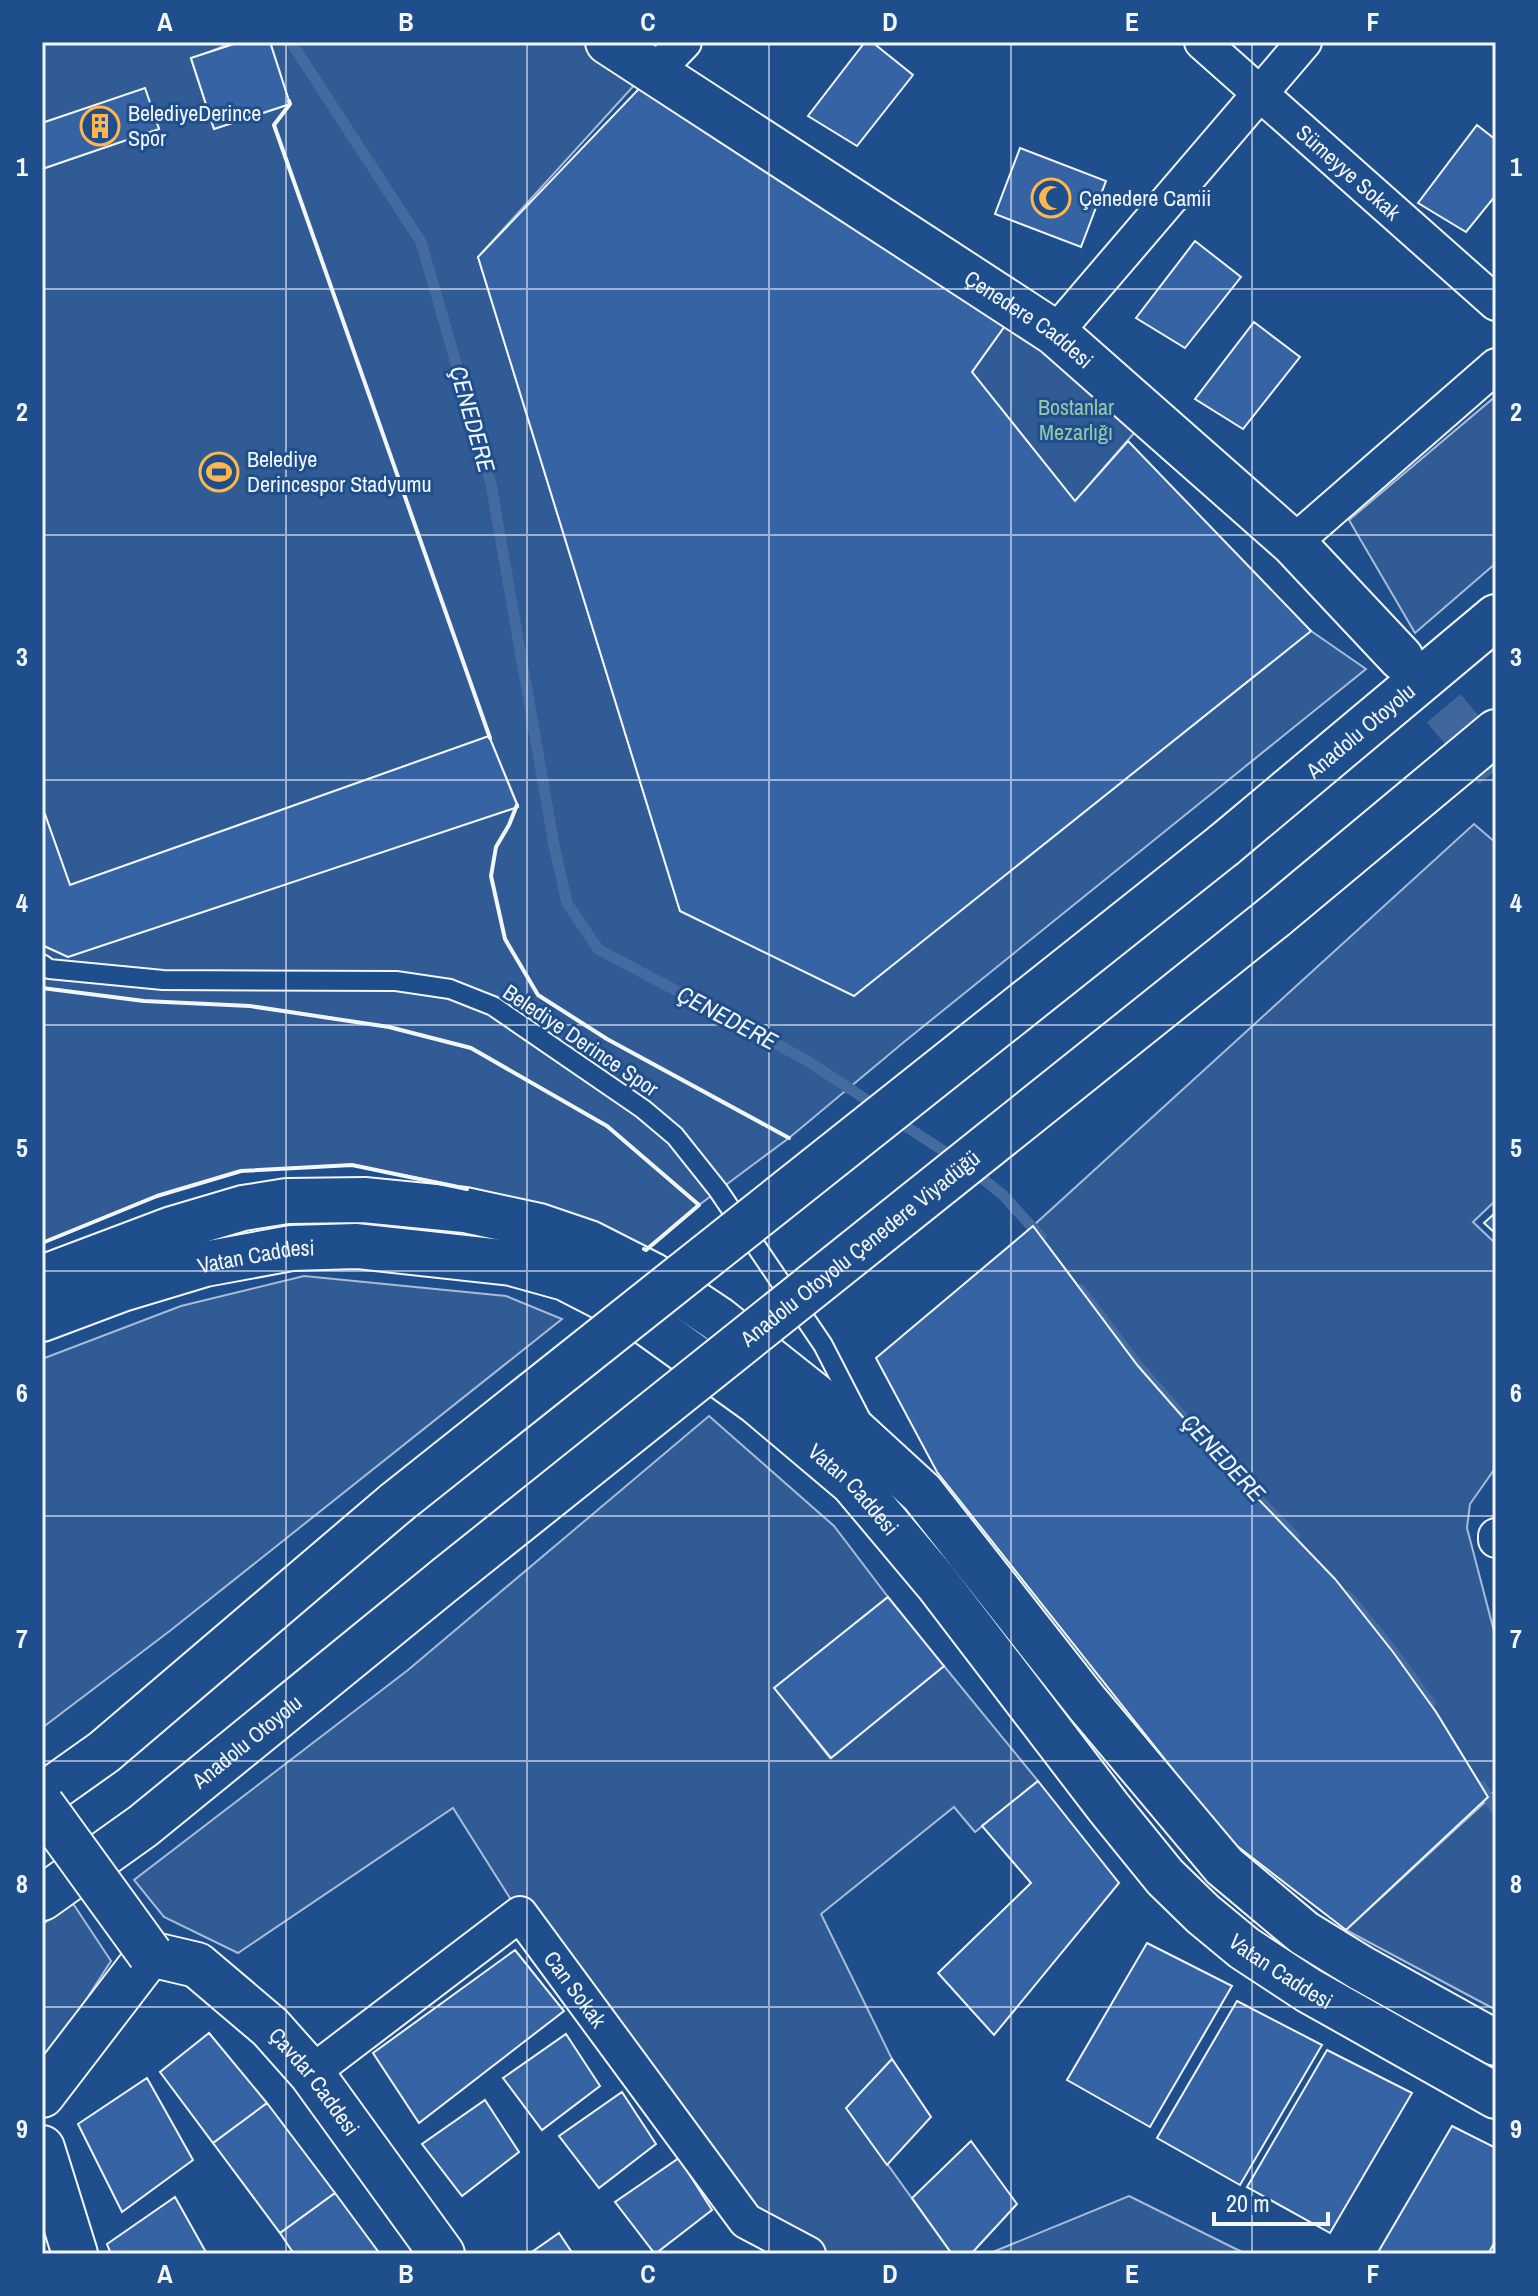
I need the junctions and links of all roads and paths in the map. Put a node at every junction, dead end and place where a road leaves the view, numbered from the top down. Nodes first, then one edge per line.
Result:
1 (608, 42) edge
2 (1202, 42) edge
3 (1304, 42) edge
4 (669, 57) edge
5 (1260, 93) junction
6 (1496, 303) edge
7 (1055, 333) junction
8 (1496, 366) edge
9 (1293, 543) junction
10 (1496, 617) edge
11 (1401, 658) tunnel mouth
12 (1496, 732) edge
13 (42, 964) edge
14 (42, 1278) edge
15 (42, 1319) edge
16 (865, 1467) junction
17 (446, 1579) joint
18 (42, 1796) edge
19 (42, 1805) edge
20 (42, 1898) edge
21 (150, 1954) junction
22 (1496, 2043) edge
23 (311, 2073) junction
24 (42, 2095) edge
25 (1496, 2096) edge
26 (42, 2148) edge
27 (75, 2254) edge
28 (442, 2254) edge
29 (808, 2254) edge

1 - 4 main road, Çenedere Caddesi
2 - 5 street, Sümeyye Sokak
3 - 5 street
4 - 7 main road, Çenedere Caddesi
5 - 6 street, Sümeyye Sokak
5 - 7 street
7 - 9 main road, Çenedere Caddesi
8 - 9 street
9 - 11 main road, Çenedere Caddesi
10 - 18 main road, Anadolu Otoyolu, bridge
12 - 17 main road, Anadolu Otoyolu Çenedere Viyadüğü, bridge
13 - 16 lane, Belediye Derince Spor
14 - 16 main road, Vatan Caddesi
15 - 16 main road, Vatan Caddesi
16 - 22 main road, Vatan Caddesi
16 - 25 main road, Vatan Caddesi
17 - 20 main road, Anadolu Otoyolu
19 - 21 main road, bridge
21 - 23 main road, Çavdar Caddesi
21 - 24 main road
23 - 28 main road, Çavdar Caddesi
23 - 29 street, Can Sokak
26 - 27 main road

